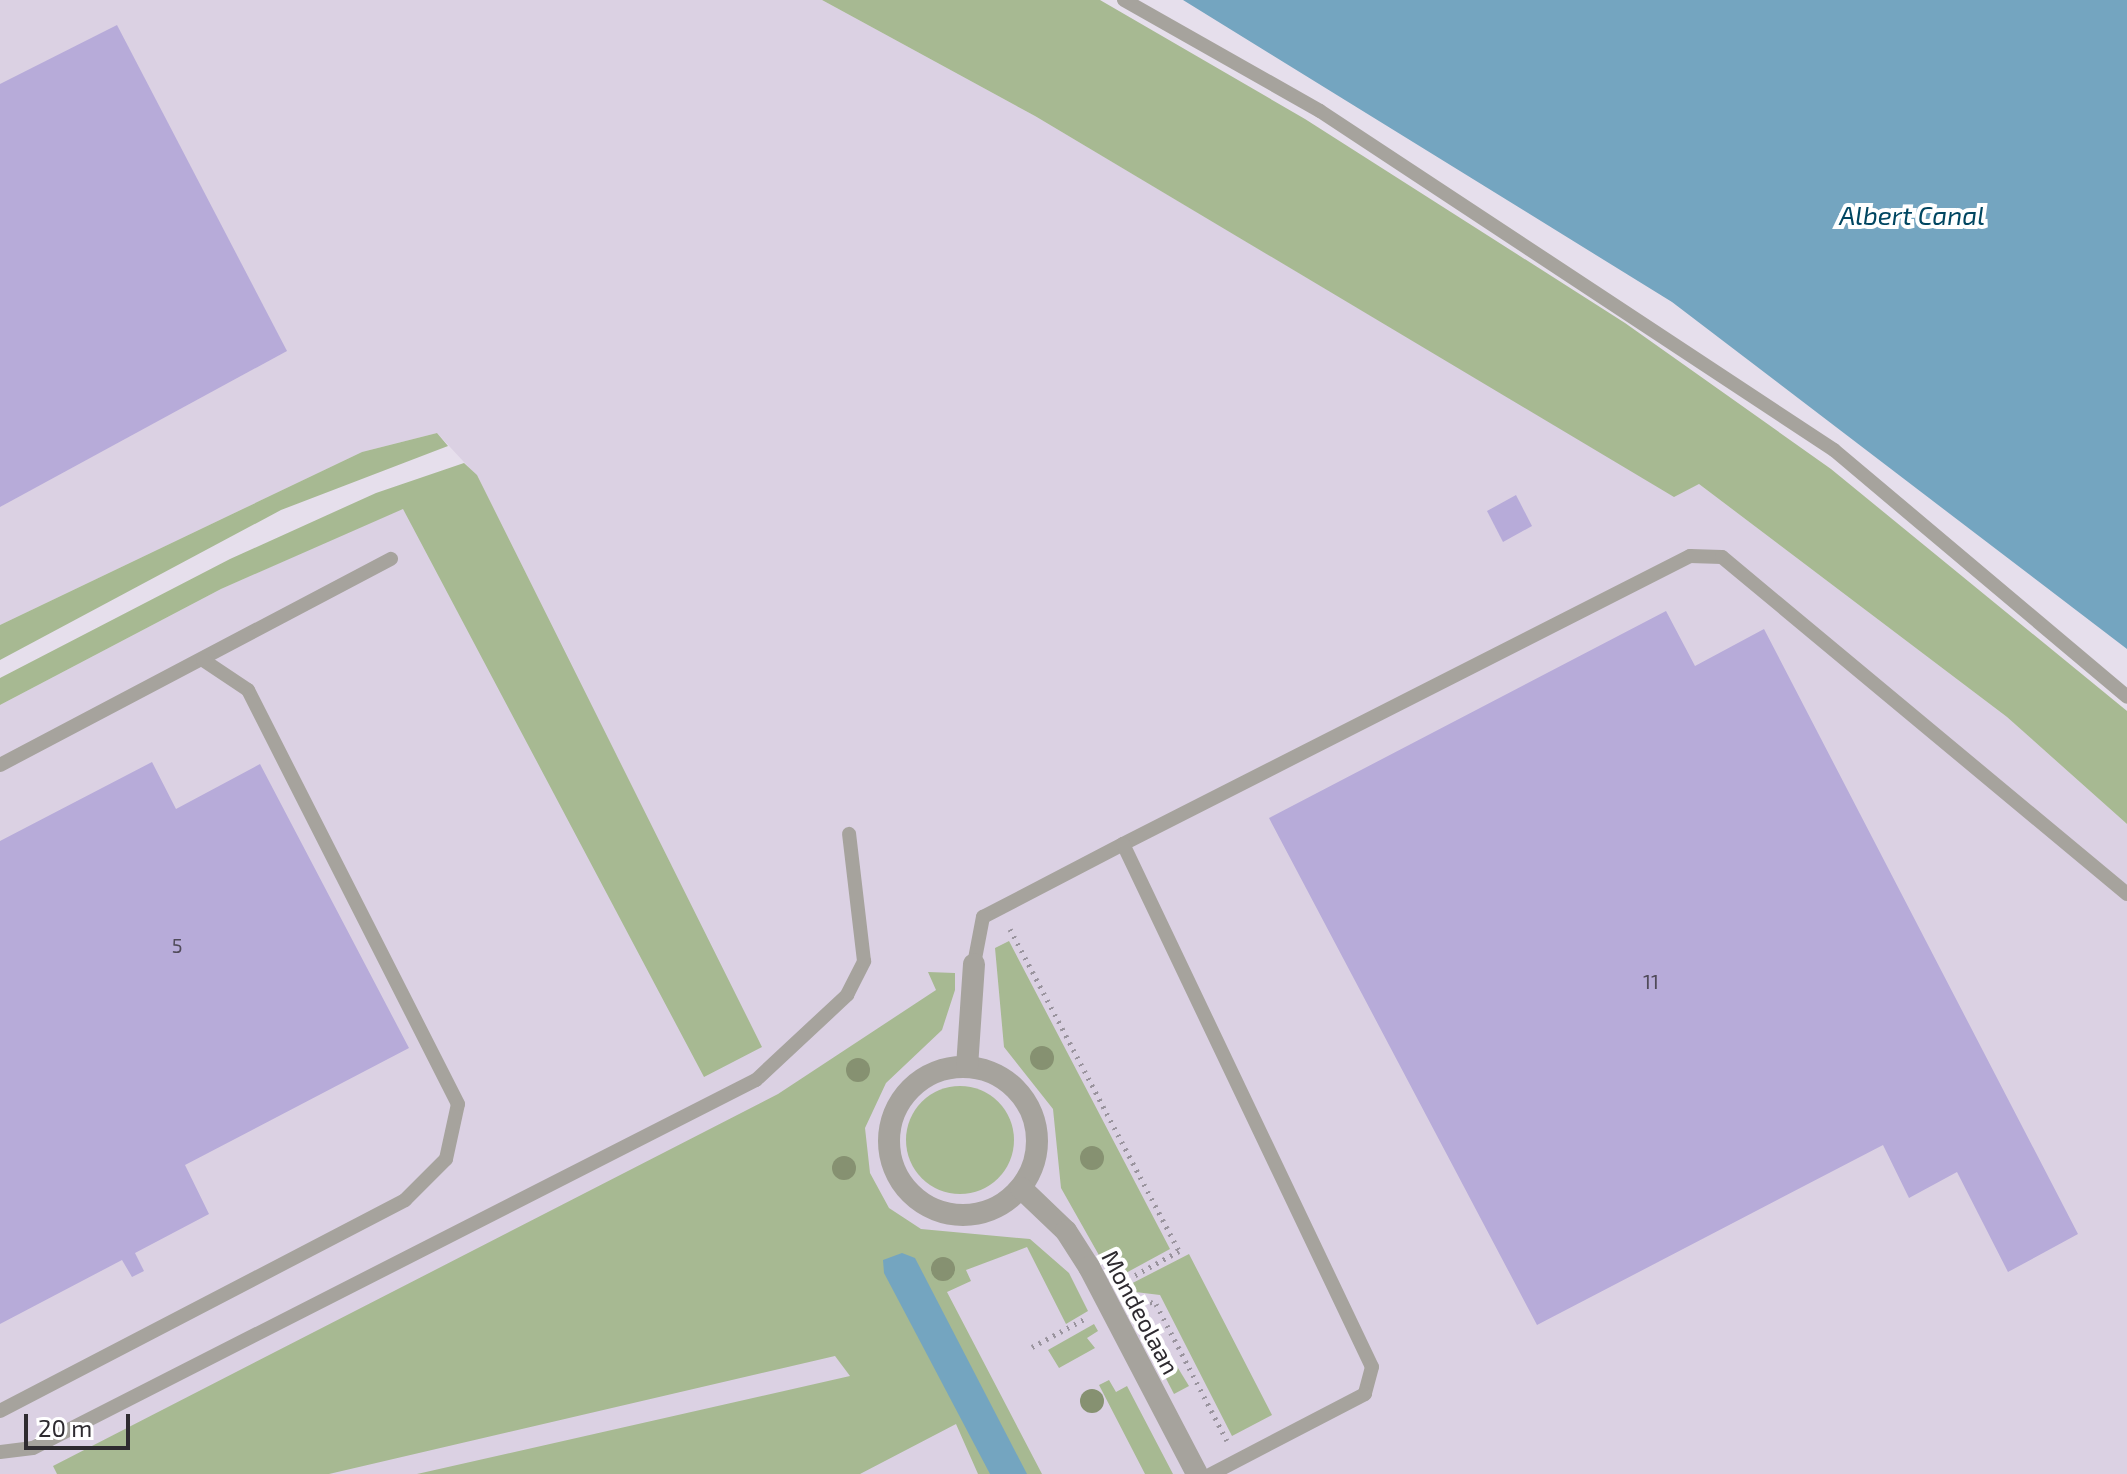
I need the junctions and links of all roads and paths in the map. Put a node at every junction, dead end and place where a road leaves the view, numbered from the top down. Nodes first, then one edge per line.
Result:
1 (1124, 0) edge
2 (391, 559) dead end
3 (203, 660) junction
4 (2127, 697) edge
5 (0, 765) edge
6 (849, 834) dead end
7 (1123, 844) junction
8 (2127, 894) edge
9 (1000, 908) junction
10 (974, 964) joint
11 (967, 1067) junction
12 (1021, 1188) junction
13 (1102, 1293) junction
14 (1124, 1298) dead end
15 (1093, 1314) dead end
16 (1032, 1347) dead end
17 (0, 1411) edge
18 (0, 1452) edge
19 (1237, 1460) junction
20 (1197, 1474) edge
21 (1211, 1474) edge

1 - 4 lane
2 - 3 lane
3 - 5 lane
3 - 17 lane
6 - 18 lane
7 - 8 lane
7 - 9 lane
7 - 19 lane
9 - 10 lane
9 - 13 path
10 - 11 street
11 - 12 street
11 - 12 street
12 - 13 street, Mondeolaan
13 - 20 street, Mondeolaan
14 - 19 path
15 - 16 path
19 - 21 lane

